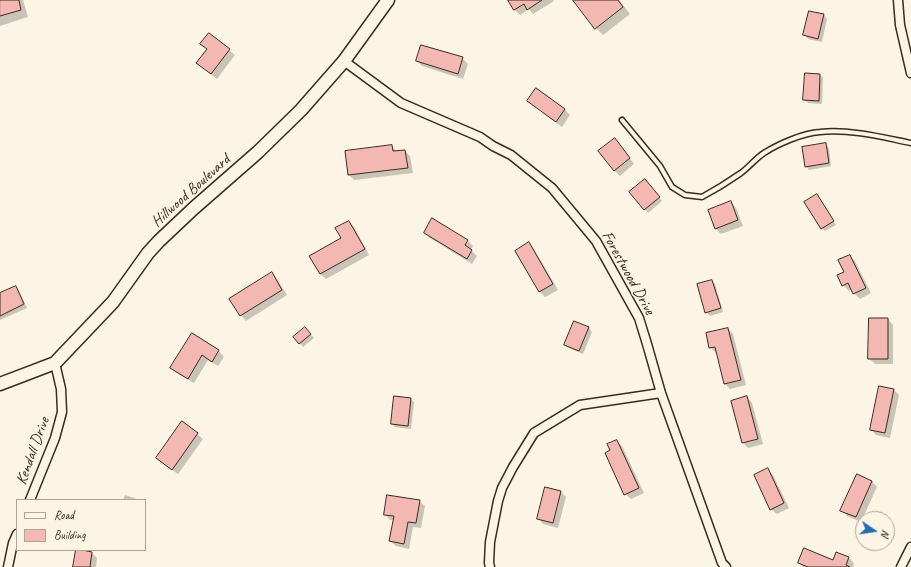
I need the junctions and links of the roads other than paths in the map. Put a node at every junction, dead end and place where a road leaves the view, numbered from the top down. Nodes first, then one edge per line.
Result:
1 (388, 0) edge
2 (898, 0) edge
3 (344, 61) junction
4 (911, 73) edge
5 (622, 120) dead end
6 (911, 143) edge
7 (55, 364) junction
8 (0, 384) edge
9 (661, 393) junction
10 (30, 499) edge
11 (16, 536) edge
12 (911, 547) edge
13 (8, 567) edge
14 (490, 567) edge
15 (726, 567) edge
16 (901, 567) edge

1 - 3 street, Hillwood Boulevard
2 - 4 street
3 - 7 street, Hillwood Boulevard
3 - 9 street, Forestwood Drive
5 - 6 lane
7 - 8 street, Hillwood Boulevard
7 - 10 street, Kendall Drive
9 - 14 street
9 - 15 street, Forestwood Drive
11 - 13 street
12 - 16 street

